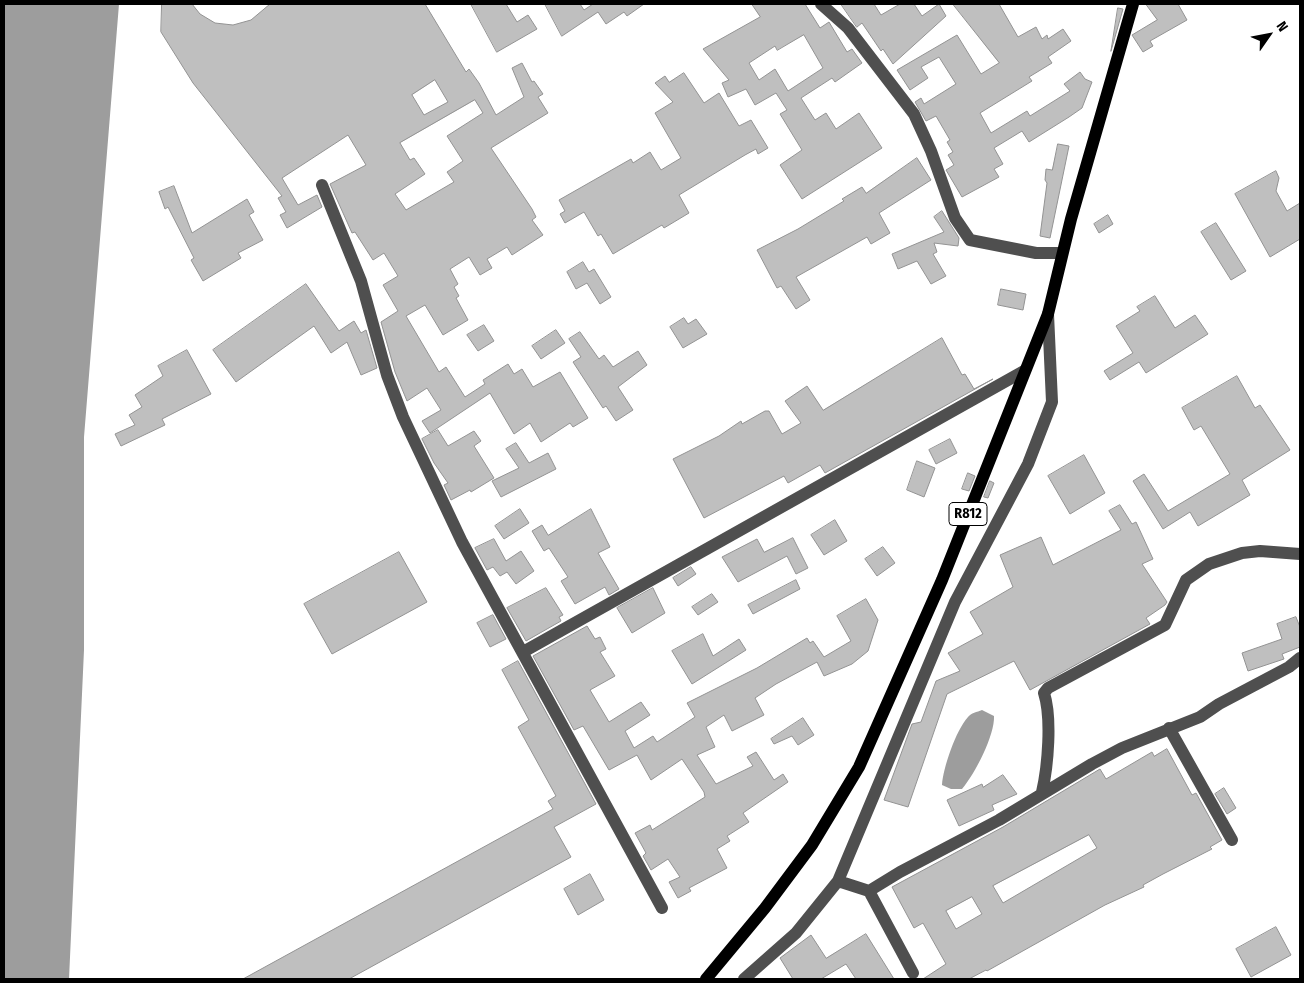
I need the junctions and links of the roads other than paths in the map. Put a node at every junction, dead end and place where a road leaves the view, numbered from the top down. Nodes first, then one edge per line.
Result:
1 (821, 4) edge
2 (1133, 4) edge
3 (322, 185) dead end
4 (1062, 253) junction
5 (1048, 314) junction
6 (1024, 371) junction
7 (1300, 554) edge
8 (523, 652) junction
9 (1300, 658) edge
10 (1169, 728) junction
11 (1042, 792) junction
12 (1232, 840) dead end
13 (838, 881) junction
14 (869, 891) junction
15 (662, 908) dead end
16 (913, 973) dead end
17 (706, 979) edge
18 (744, 979) edge

1 - 4 street
2 - 4 main road, R812
3 - 8 street
4 - 5 main road, R812
5 - 6 main road, R812
5 - 13 street
6 - 8 street
6 - 17 main road, R812
7 - 11 street
8 - 15 street
9 - 10 street
10 - 11 street
10 - 12 street
11 - 14 street
13 - 14 street
13 - 18 street
14 - 16 street

